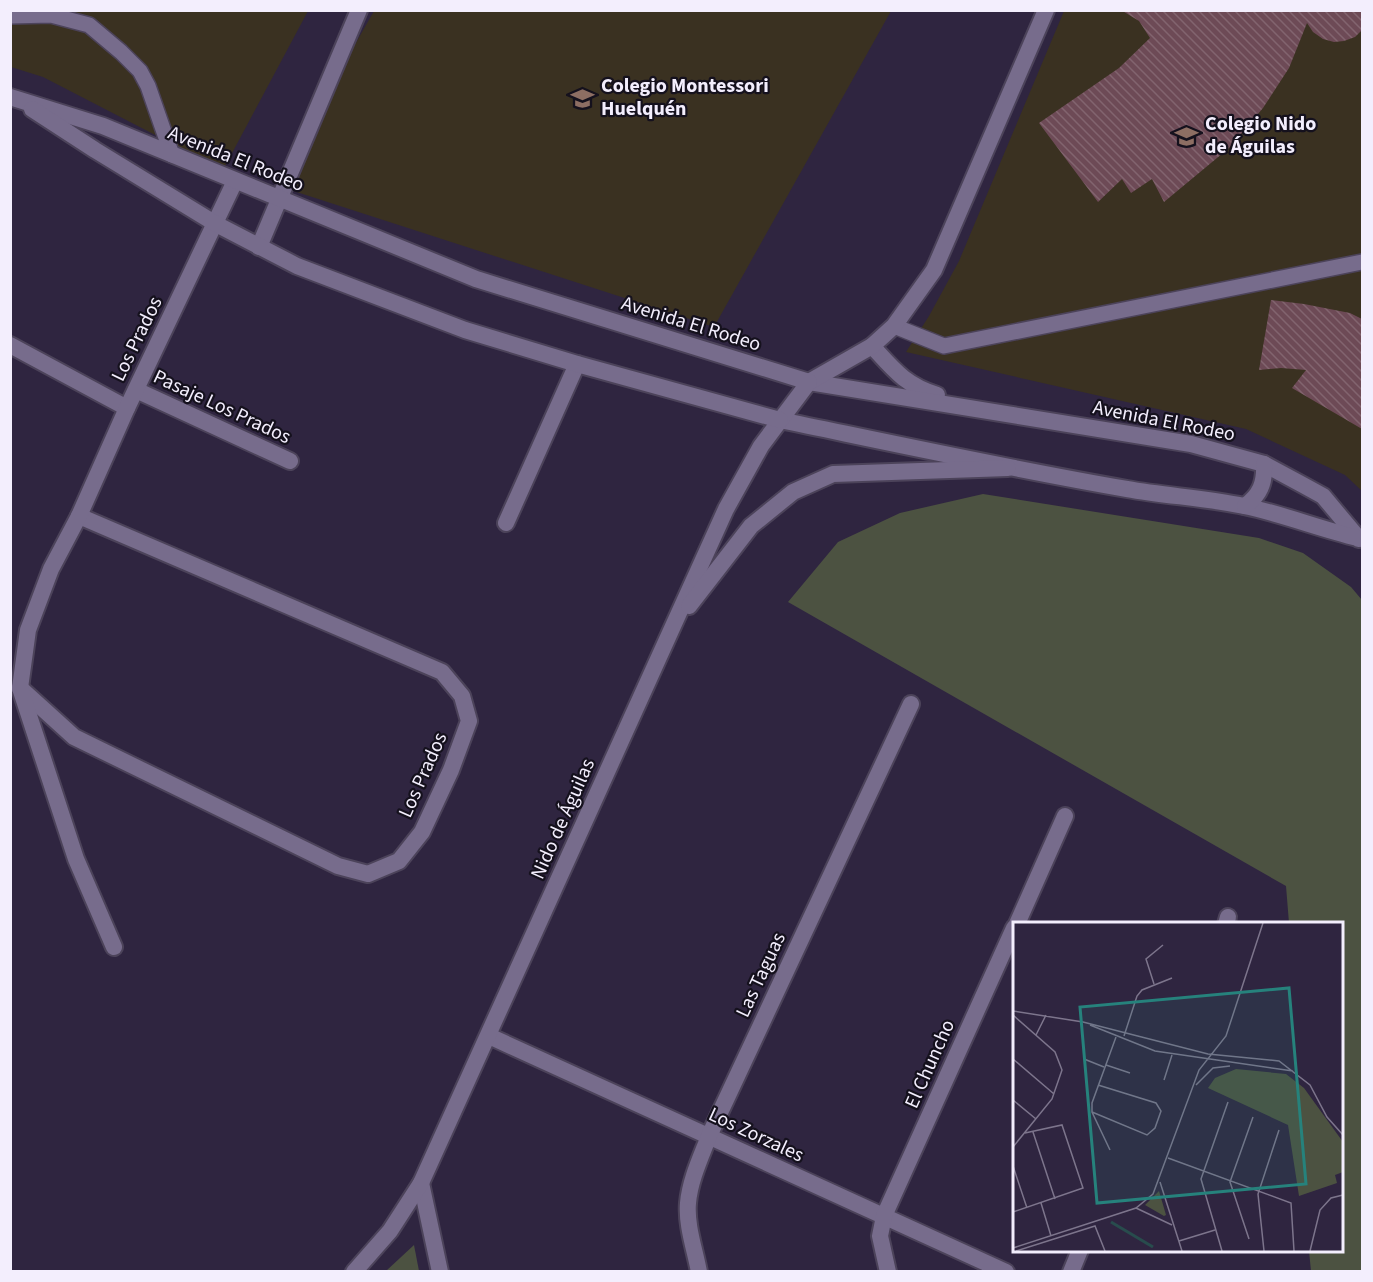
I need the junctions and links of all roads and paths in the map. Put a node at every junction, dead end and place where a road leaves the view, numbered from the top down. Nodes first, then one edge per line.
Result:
1 (359, 10) edge
2 (1046, 10) edge
3 (10, 16) edge
4 (13, 97) edge
5 (172, 155) junction
6 (235, 182) junction
7 (279, 199) junction
8 (216, 224) junction
9 (260, 247) junction
10 (1362, 262) edge
11 (894, 326) junction
12 (10, 345) edge
13 (872, 346) junction
14 (577, 364) junction
15 (808, 382) junction
16 (136, 390) junction
17 (128, 408) junction
18 (983, 410) junction
19 (780, 420) junction
20 (290, 461) dead end
21 (1264, 464) junction
22 (1008, 468) junction
23 (1245, 506) junction
24 (79, 516) junction
25 (507, 523) dead end
26 (1360, 539) edge
27 (672, 629) junction
28 (20, 688) junction
29 (911, 704) dead end
30 (1065, 816) dead end
31 (1018, 922) edge
32 (1013, 930) edge
33 (114, 947) dead end
34 (489, 1036) junction
35 (709, 1136) junction
36 (421, 1183) junction
37 (884, 1216) junction
38 (1080, 1252) edge
39 (354, 1272) edge
40 (440, 1272) edge
41 (699, 1272) edge
42 (888, 1272) edge
43 (1006, 1272) edge
44 (1071, 1272) edge

1 - 7 street
2 - 11 street
3 - 5 lane
4 - 5 street, Avenida El Rodeo
4 - 8 street, Avenida El Rodeo
5 - 6 street, Avenida El Rodeo
6 - 7 street, Avenida El Rodeo
6 - 8 street, Los Prados
7 - 9 street
7 - 15 street, Avenida El Rodeo
8 - 9 street, Avenida El Rodeo
8 - 16 street, Los Prados
9 - 14 street, Avenida El Rodeo
10 - 11 lane
11 - 13 street
12 - 17 street
13 - 15 street
13 - 18 street
14 - 19 street, Avenida El Rodeo
14 - 25 street
15 - 18 street, Avenida El Rodeo
15 - 19 street, Nido de Águilas
16 - 17 street, Los Prados
16 - 20 street, Pasaje Los Prados
17 - 24 street, Los Prados
18 - 21 street, Avenida El Rodeo
19 - 22 street, Avenida El Rodeo
19 - 27 street, Nido de Águilas
21 - 23 street
21 - 26 street, Avenida El Rodeo
22 - 23 street, Avenida El Rodeo
22 - 27 street
23 - 26 street, Avenida El Rodeo
24 - 28 street, Los Prados
24 - 28 street, Los Prados
27 - 34 street, Nido de Águilas
28 - 33 street, Los Prados
29 - 35 street, Las Taguas
30 - 31 street
32 - 37 street, El Chuncho
34 - 35 street, Los Zorzales
34 - 36 street, Nido de Águilas
35 - 37 street, Los Zorzales
35 - 41 street, Las Taguas
36 - 39 street, Nido de Águilas
36 - 40 street
37 - 42 street
37 - 43 street, Los Zorzales
38 - 44 street

